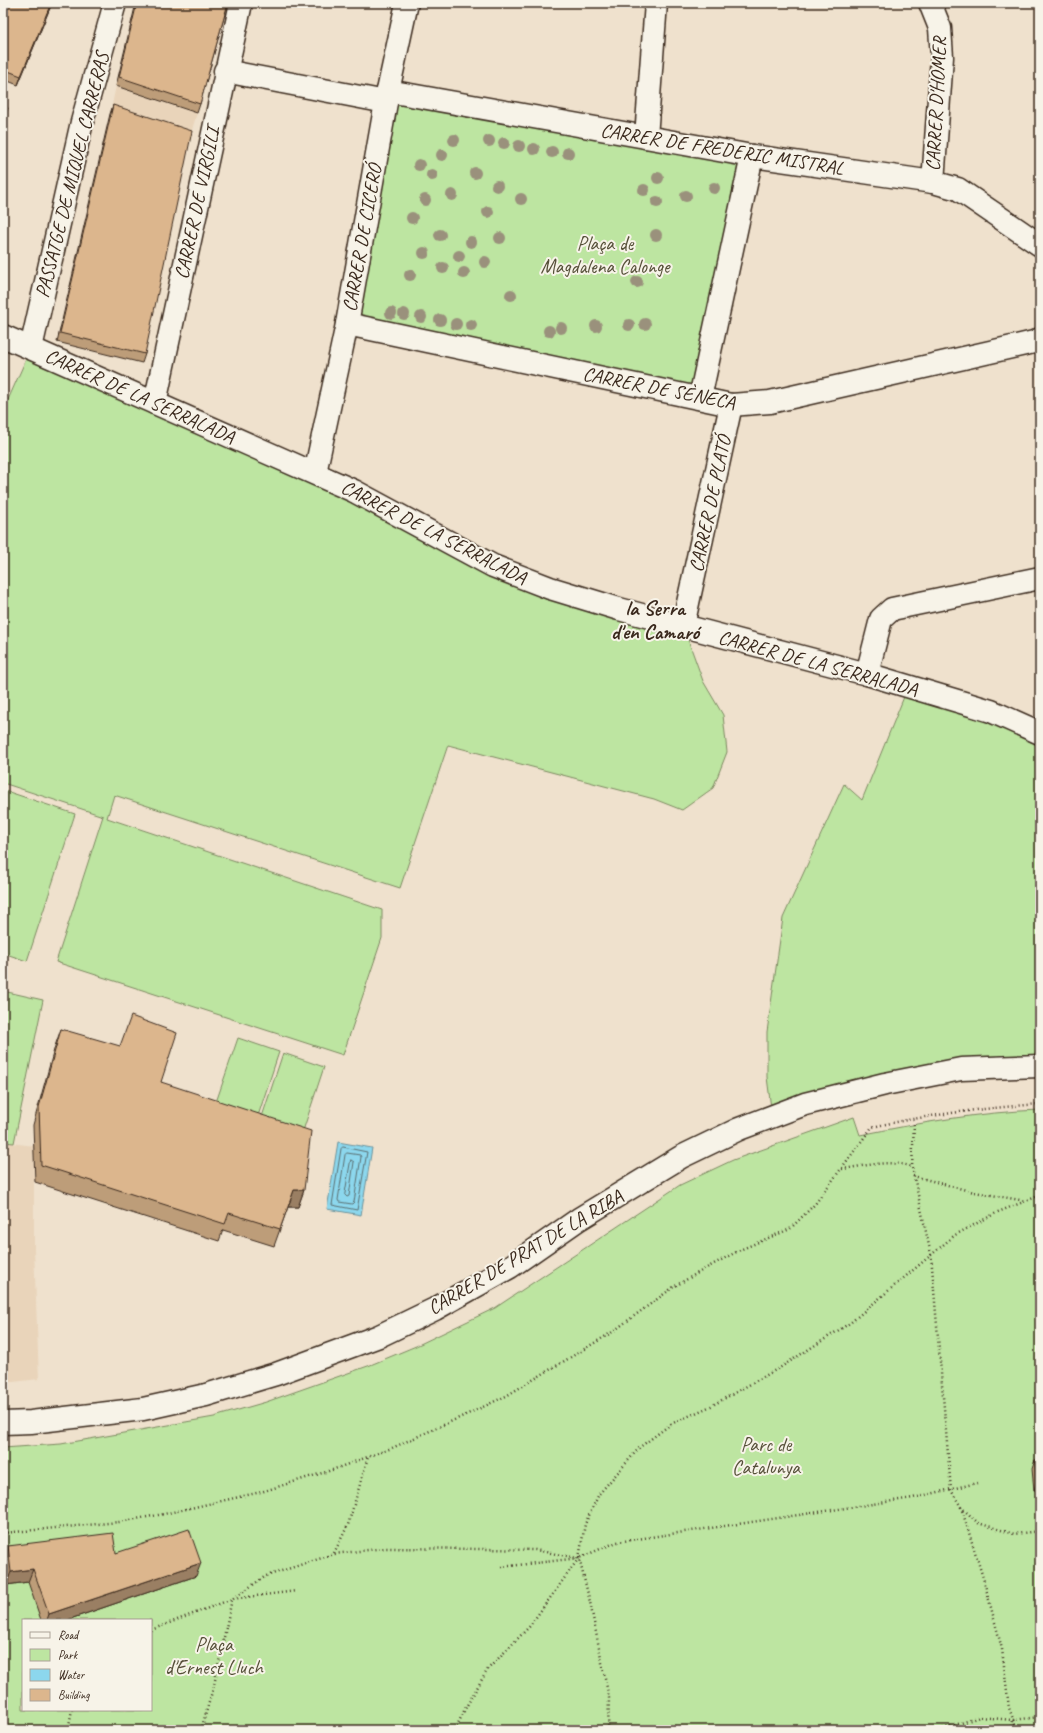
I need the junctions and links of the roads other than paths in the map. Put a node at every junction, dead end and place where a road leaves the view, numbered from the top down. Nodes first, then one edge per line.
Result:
1 (115, 3) edge
2 (241, 3) edge
3 (407, 3) edge
4 (656, 3) edge
5 (930, 3) edge
6 (225, 71) junction
7 (387, 97) junction
8 (646, 137) junction
9 (752, 156) junction
10 (933, 182) junction
11 (1040, 245) edge
12 (347, 324) junction
13 (3, 336) edge
14 (1040, 339) edge
15 (31, 348) junction
16 (700, 398) junction
17 (155, 403) junction
18 (731, 405) junction
19 (315, 473) junction
20 (1040, 578) edge
21 (683, 626) junction
22 (867, 674) junction
23 (1040, 733) edge
24 (1040, 1066) edge
25 (3, 1423) edge

1 - 15 street, PASSATGE DE MIQUEL CARRERAS
2 - 6 street, CARRER DE VIRGILI
3 - 7 street, CARRER DE CICERÓ
4 - 8 street
5 - 10 street, CARRER D'HOMER
6 - 7 street, CARRER DE FREDERIC MISTRAL
6 - 17 street, CARRER DE VIRGILI
7 - 8 street, CARRER DE FREDERIC MISTRAL
7 - 12 street, CARRER DE CICERÓ
8 - 9 street, CARRER DE FREDERIC MISTRAL
9 - 10 street, CARRER DE FREDERIC MISTRAL
9 - 16 street
10 - 11 street, CARRER DE FREDERIC MISTRAL
12 - 16 street, CARRER DE SÈNECA
12 - 19 street, CARRER DE CICERÓ
13 - 15 street, CARRER DE LA SERRALADA
14 - 18 street, CARRER DE SÈNECA
15 - 17 street, CARRER DE LA SERRALADA
16 - 18 street, CARRER DE SÈNECA
17 - 19 street, CARRER DE LA SERRALADA
18 - 21 street, CARRER DE PLATÓ
19 - 21 street, CARRER DE LA SERRALADA
20 - 22 street
21 - 22 street, CARRER DE LA SERRALADA
22 - 23 street, CARRER DE LA SERRALADA
24 - 25 street, CARRER DE PRAT DE LA RIBA

